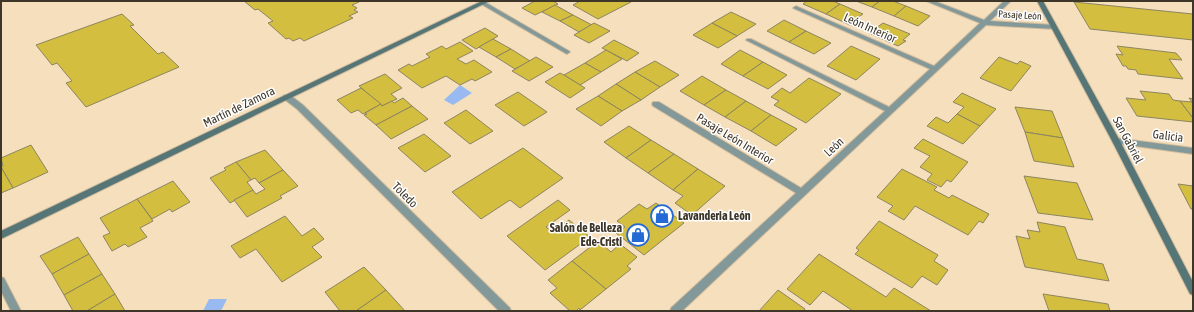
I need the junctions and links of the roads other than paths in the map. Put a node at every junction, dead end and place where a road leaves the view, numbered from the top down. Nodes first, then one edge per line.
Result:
1 (928, 1) edge
2 (1008, 1) edge
3 (1040, 1) edge
4 (485, 2) edge
5 (796, 8) dead end
6 (985, 23) junction
7 (1054, 27) junction
8 (749, 40) dead end
9 (567, 52) dead end
10 (935, 69) junction
11 (287, 97) junction
12 (656, 104) dead end
13 (891, 111) junction
14 (1116, 141) junction
15 (1193, 151) edge
16 (802, 193) junction
17 (1, 235) edge
18 (1, 281) edge
19 (1193, 291) edge
20 (16, 311) edge
21 (506, 311) edge
22 (675, 311) edge

1 - 6 street
2 - 6 street, León
3 - 7 street, San Gabriel
4 - 9 street
4 - 11 street, Martín de Zamora
5 - 10 street, León Interior
6 - 7 street, Pasaje León
6 - 10 street, León
7 - 14 street, San Gabriel
8 - 13 street
10 - 13 street, León
11 - 17 street, Martín de Zamora
11 - 21 street, Toledo
12 - 16 street, Pasaje León Interior
13 - 16 street, León
14 - 15 street, Galicia
14 - 19 street, San Gabriel
16 - 22 street, León
18 - 20 street

